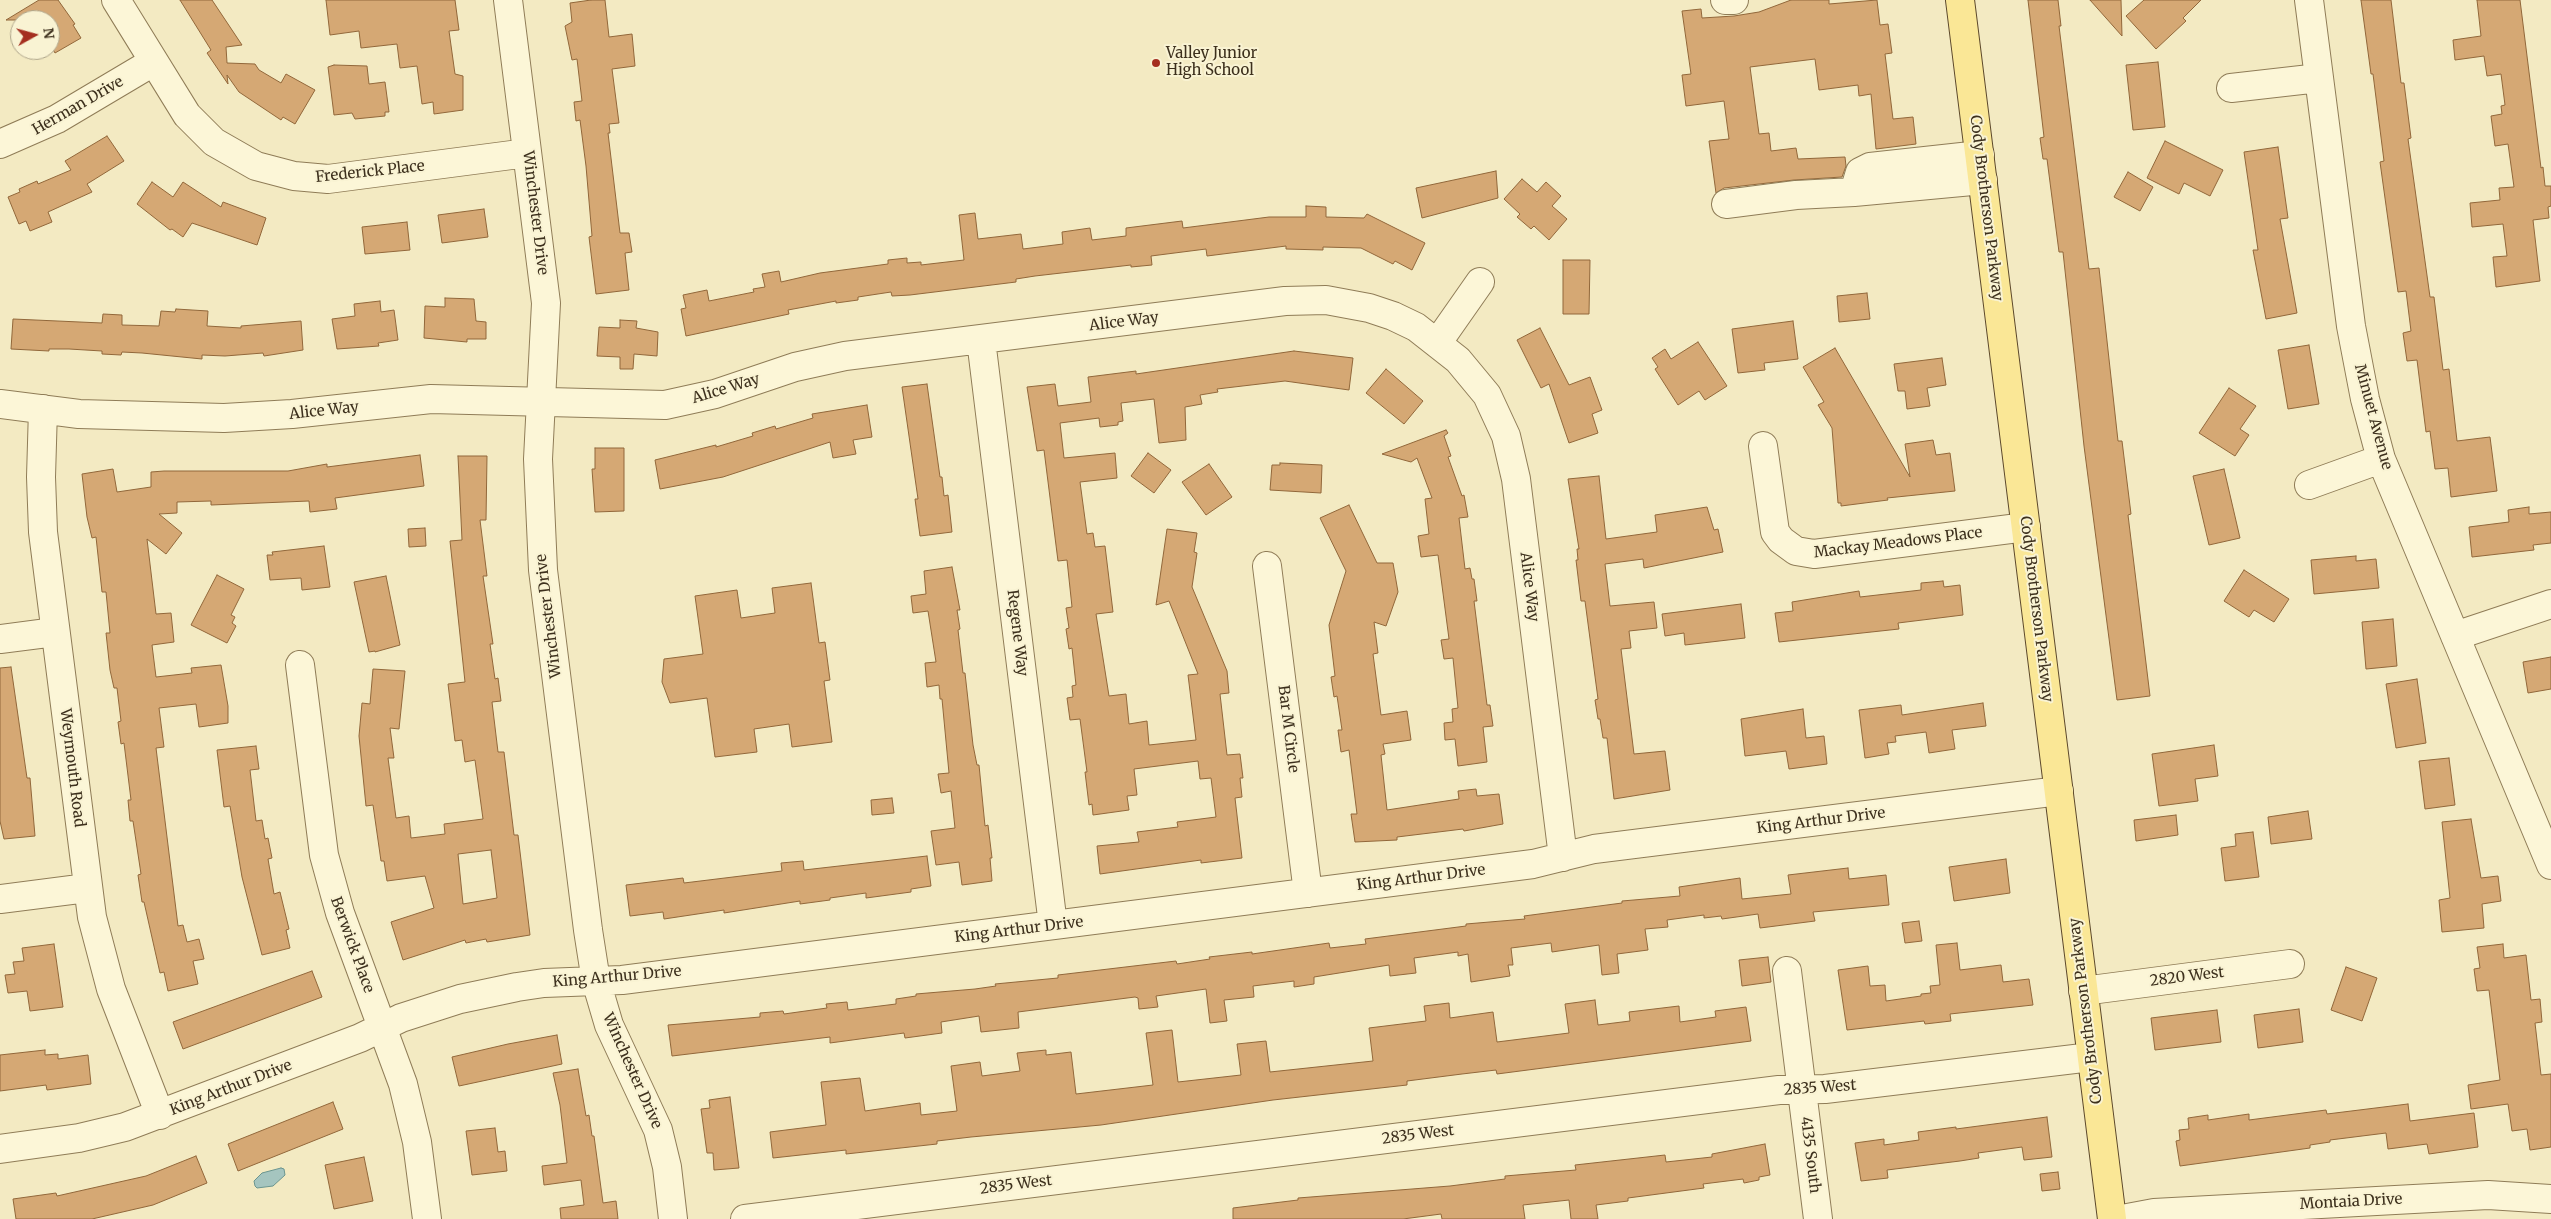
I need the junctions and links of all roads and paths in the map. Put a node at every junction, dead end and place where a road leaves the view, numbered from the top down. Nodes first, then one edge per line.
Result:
1 (116, 0) edge
2 (508, 0) edge
3 (1725, 0) edge
4 (1734, 0) edge
5 (1960, 0) edge
6 (2309, 0) edge
7 (153, 62) junction
8 (2319, 78) junction
9 (2231, 88) dead end
10 (0, 144) edge
11 (527, 153) junction
12 (1981, 168) junction
13 (1726, 204) dead end
14 (1480, 282) dead end
15 (981, 340) junction
16 (1438, 342) junction
17 (539, 400) junction
18 (0, 404) edge
19 (43, 409) junction
20 (1763, 446) dead end
21 (2381, 458) junction
22 (2309, 485) dead end
23 (2026, 527) junction
24 (1267, 566) dead end
25 (2551, 604) edge
26 (55, 632) junction
27 (2455, 636) junction
28 (0, 639) edge
29 (300, 665) dead end
30 (2059, 791) junction
31 (1563, 856) junction
32 (2551, 865) edge
33 (87, 888) junction
34 (1308, 893) junction
35 (0, 899) edge
36 (1053, 925) junction
37 (2290, 964) dead end
38 (1787, 971) dead end
39 (596, 981) junction
40 (2083, 991) junction
41 (382, 1027) junction
42 (2091, 1057) junction
43 (1802, 1090) junction
44 (160, 1115) junction
45 (0, 1149) edge
46 (2551, 1198) edge
47 (428, 1219) edge
48 (672, 1219) edge
49 (745, 1219) edge
50 (1818, 1219) edge
51 (2112, 1219) edge
52 (2122, 1219) edge

1 - 7 street, Frederick Place
2 - 11 street, Winchester Drive
3 - 4 street
5 - 12 main road, Cody Brotherson Parkway
6 - 8 street, Minuet Avenue
7 - 10 street, Herman Drive
7 - 11 street, Frederick Place
8 - 9 street
8 - 21 street, Minuet Avenue
11 - 17 street, Winchester Drive
12 - 13 street
12 - 23 main road, Cody Brotherson Parkway
14 - 16 street
15 - 16 street, Alice Way
15 - 17 street, Alice Way
15 - 36 street, Regene Way
16 - 31 street, Alice Way
17 - 19 street, Alice Way
17 - 39 street, Winchester Drive
18 - 19 street, Alice Way
19 - 26 street, Weymouth Road
20 - 23 street, Mackay Meadows Place
21 - 22 street
21 - 27 street, Minuet Avenue
23 - 30 main road, Cody Brotherson Parkway
24 - 34 street, Bar M Circle
25 - 27 street
26 - 28 street
26 - 33 street, Weymouth Road
27 - 32 street, Minuet Avenue
29 - 41 street, Berwick Place
30 - 31 street, King Arthur Drive
30 - 40 main road, Cody Brotherson Parkway
31 - 34 street, King Arthur Drive
33 - 35 street
33 - 44 street, Weymouth Road
34 - 36 street, King Arthur Drive
36 - 39 street, King Arthur Drive
37 - 40 street, 2820 West
38 - 43 street, 4135 South
39 - 41 street, King Arthur Drive
39 - 48 street, Winchester Drive
40 - 42 main road, Cody Brotherson Parkway
41 - 44 street, King Arthur Drive
41 - 47 street, Berwick Place
42 - 43 street, 2835 West
42 - 51 main road, Cody Brotherson Parkway
43 - 49 street, 2835 West
43 - 50 street, 4135 South
44 - 45 street, King Arthur Drive
46 - 52 street, Montaia Drive

